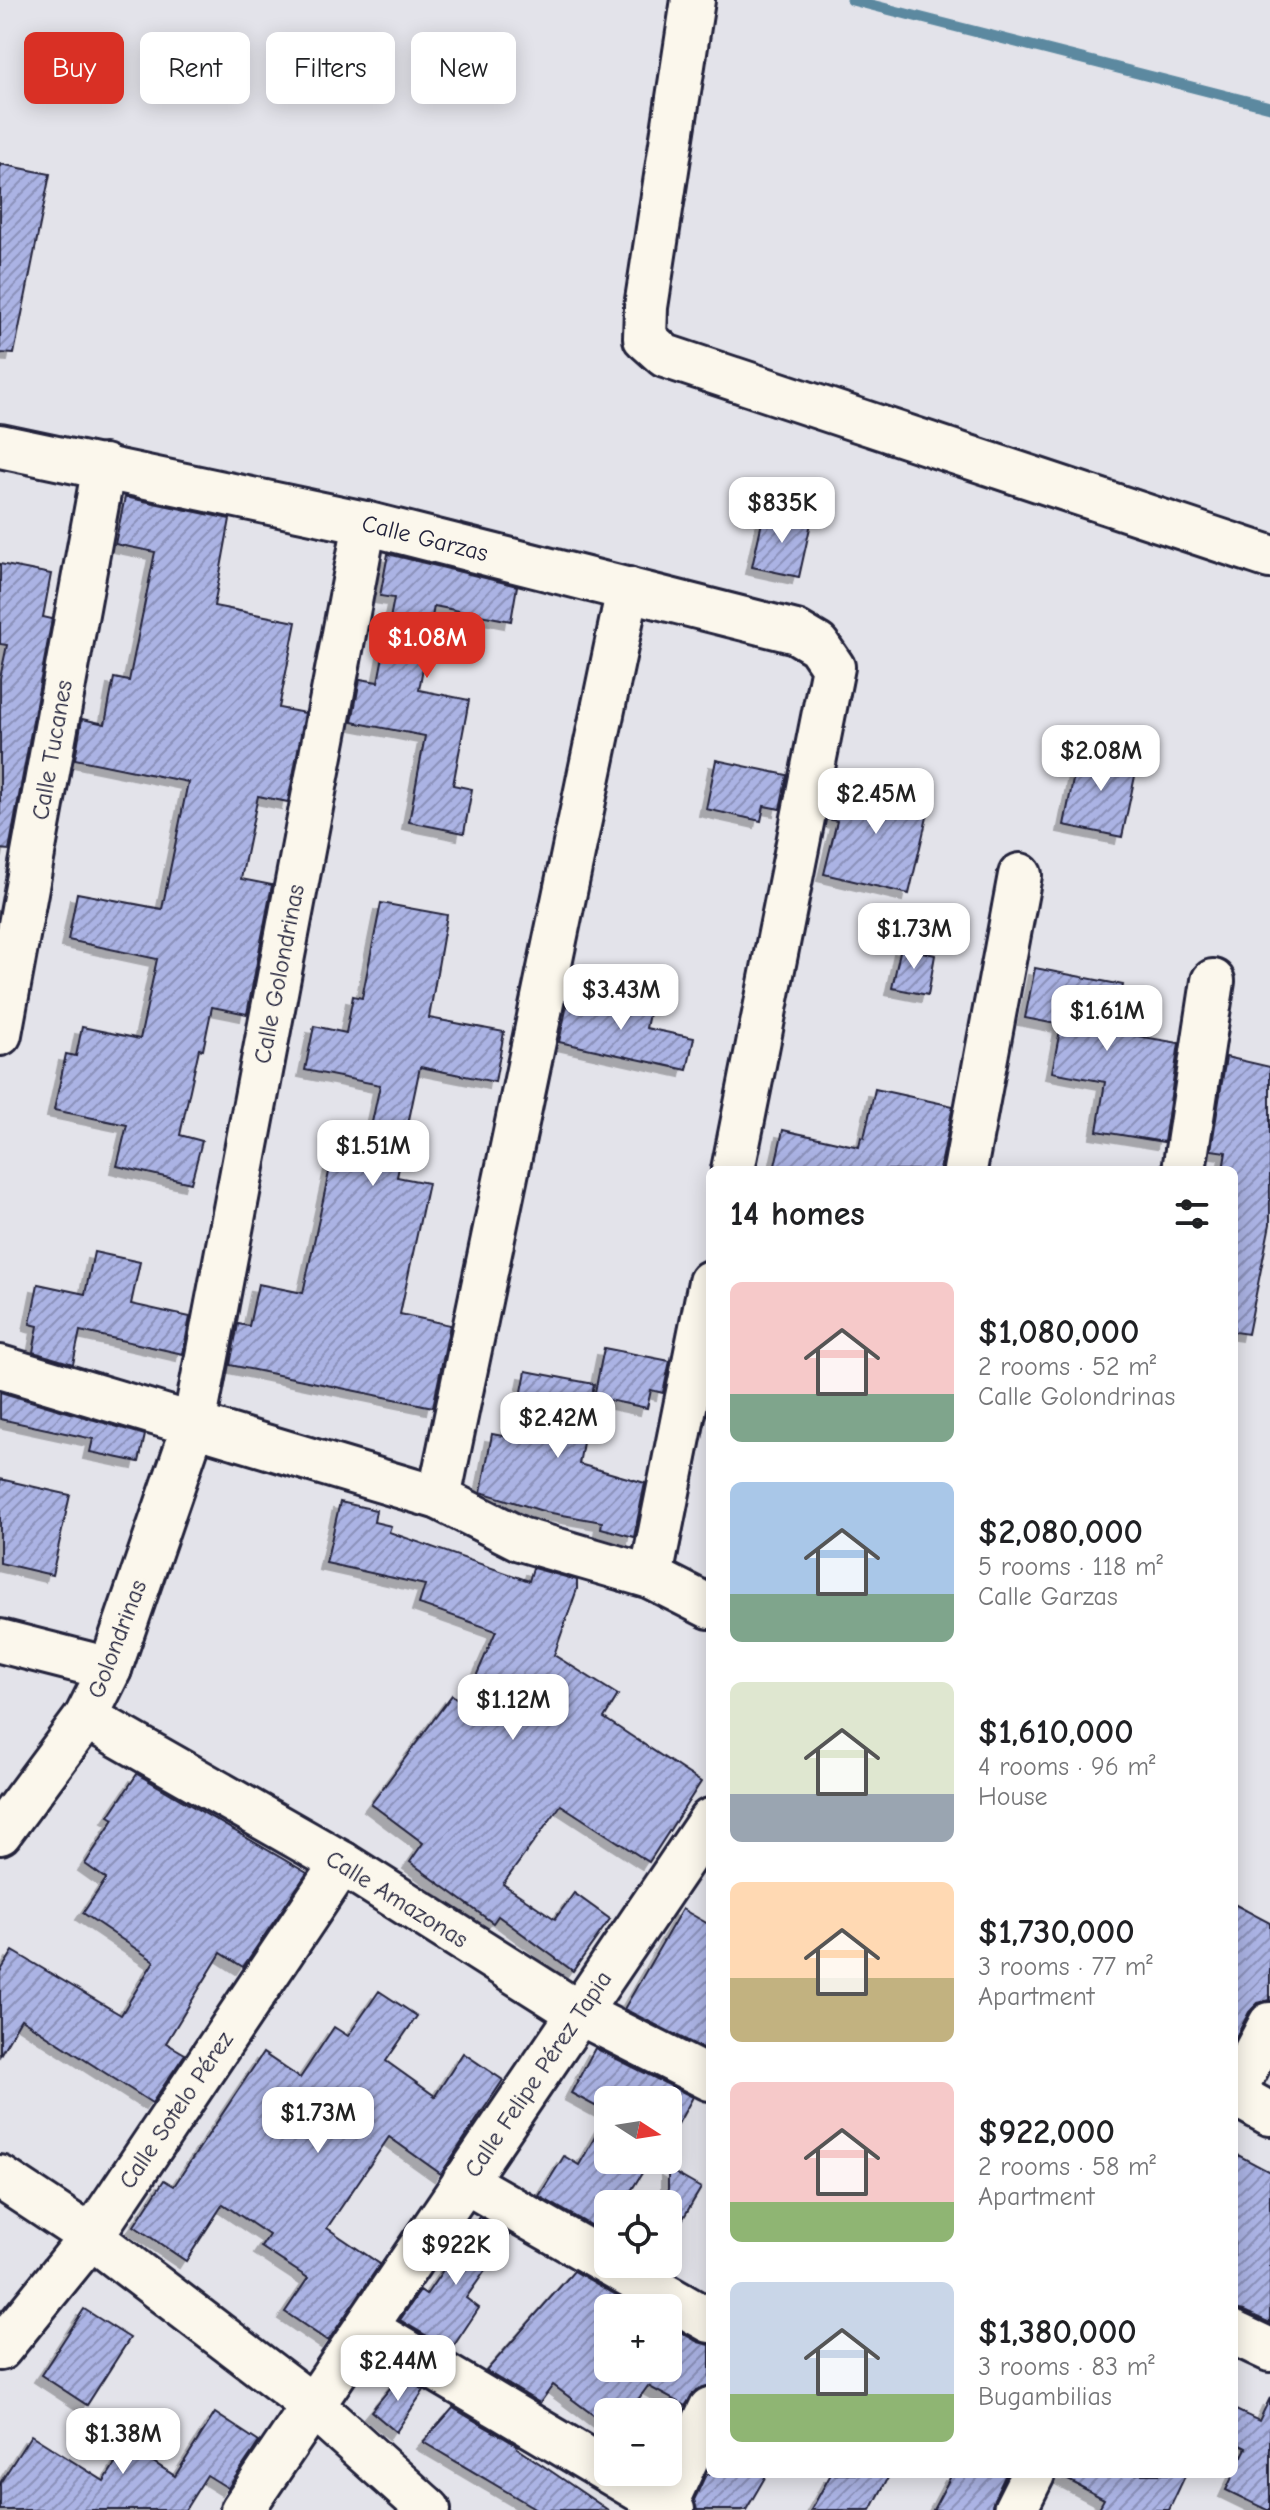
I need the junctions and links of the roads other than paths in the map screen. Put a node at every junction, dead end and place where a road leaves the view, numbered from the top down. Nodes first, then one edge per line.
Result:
1 (693, 0) edge
2 (0, 446) edge
3 (104, 466) junction
4 (365, 523) junction
5 (1270, 557) edge
6 (628, 589) junction
7 (1020, 875) dead end
8 (1213, 981) dead end
9 (0, 1034) edge
10 (734, 1166) edge
11 (966, 1166) edge
12 (1185, 1166) edge
13 (706, 1302) edge
14 (0, 1367) edge
15 (194, 1425) junction
16 (439, 1498) junction
17 (651, 1577) junction
18 (706, 1605) edge
19 (0, 1641) edge
20 (110, 1669) junction
21 (86, 1717) junction
22 (706, 1826) edge
23 (0, 1833) edge
24 (342, 1863) junction
25 (579, 2013) junction
26 (1270, 2024) edge
27 (706, 2077) edge
28 (1238, 2085) edge
29 (1238, 2095) edge
30 (1270, 2114) edge
31 (0, 2177) edge
32 (464, 2181) junction
33 (91, 2237) junction
34 (594, 2255) edge
35 (635, 2278) edge
36 (706, 2319) edge
37 (366, 2328) junction
38 (1238, 2335) edge
39 (0, 2349) edge
40 (1270, 2350) edge
41 (313, 2406) junction
42 (706, 2419) edge
43 (669, 2508) edge
44 (242, 2510) edge
45 (429, 2510) edge

1 - 5 street
2 - 3 street, Calle Garzas
3 - 4 street, Calle Garzas
3 - 9 street, Calle Tucanes
4 - 6 street, Calle Garzas
4 - 15 street, Calle Golondrinas
6 - 10 street, Calle Garzas
6 - 16 street
7 - 11 street
8 - 12 street
13 - 17 street
14 - 15 street
15 - 16 street
15 - 20 street, Golondrinas
16 - 17 street
17 - 18 street
19 - 20 street
20 - 21 street, Golondrinas
21 - 23 street, Golondrinas
21 - 24 street, Calle Amazonas
22 - 25 street, Calle Felipe Pérez Tapia
24 - 25 street, Calle Amazonas
24 - 33 street, Calle Sotelo Pérez
25 - 27 street, Calle Amazonas
25 - 32 street, Calle Felipe Pérez Tapia
26 - 28 street
29 - 30 street
31 - 33 street
32 - 34 street
32 - 37 street, Calle Felipe Pérez Tapia
33 - 39 street, Calle Sotelo Pérez
33 - 41 street
35 - 36 street
37 - 41 street, Calle Felipe Pérez Tapia
37 - 43 street
38 - 40 street
41 - 44 street, Calle Felipe Pérez Tapia
41 - 45 street
42 - 43 street

